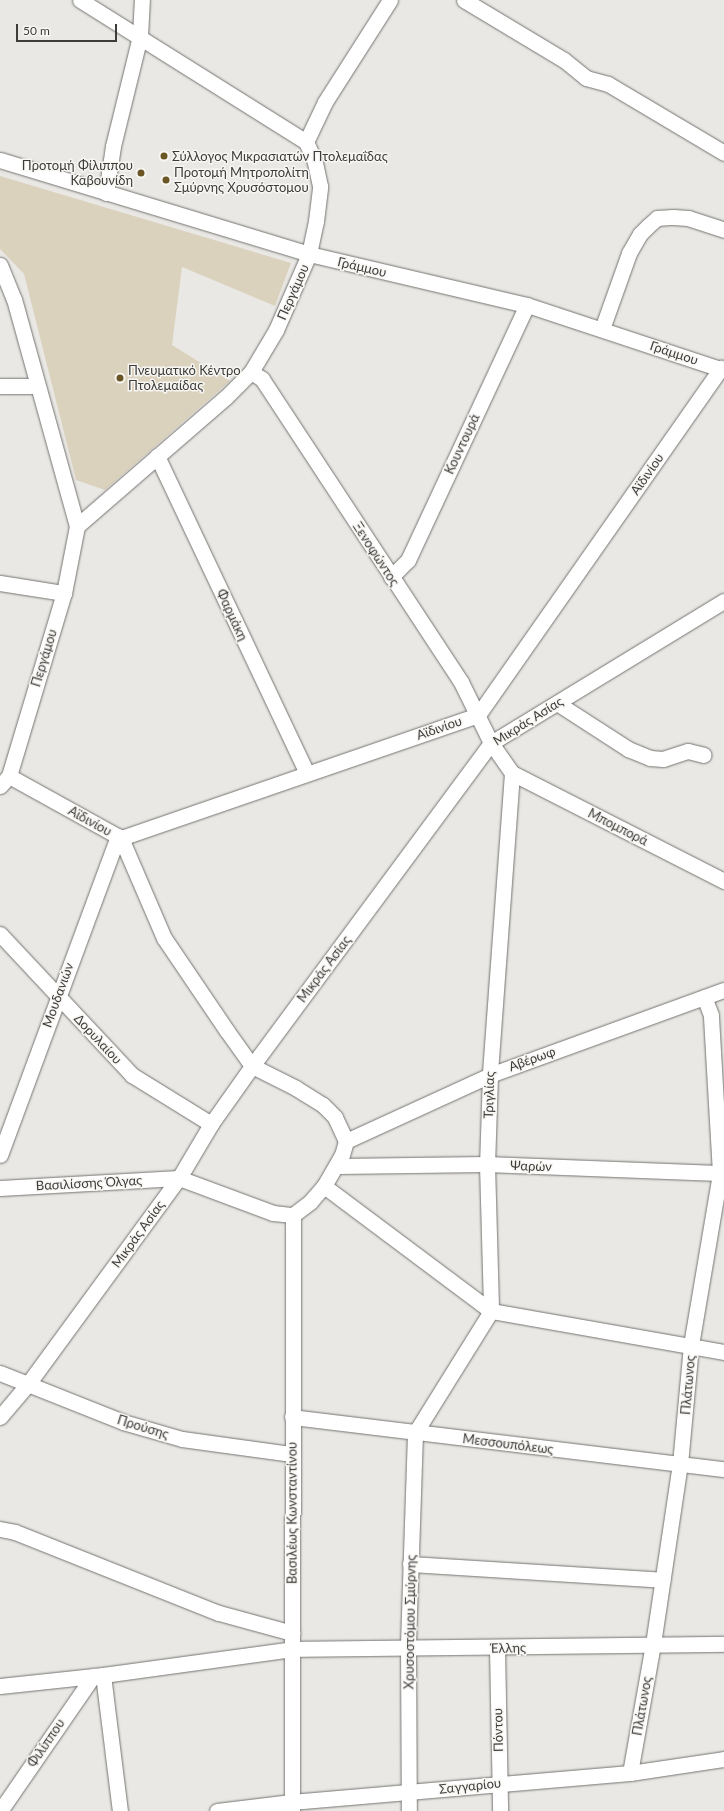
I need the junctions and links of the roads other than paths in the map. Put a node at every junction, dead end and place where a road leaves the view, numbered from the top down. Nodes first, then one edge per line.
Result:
1 (80, 0) edge
2 (142, 0) edge
3 (390, 0) edge
4 (464, 0) edge
5 (140, 36) junction
6 (306, 142) junction
7 (724, 153) edge
8 (0, 160) edge
9 (106, 193) junction
10 (724, 230) edge
11 (309, 254) junction
12 (1, 269) edge
13 (526, 305) junction
14 (602, 329) junction
15 (722, 369) edge
16 (251, 372) junction
17 (0, 386) edge
18 (36, 386) junction
19 (157, 456) junction
20 (77, 526) junction
21 (391, 577) junction
22 (0, 583) edge
23 (64, 593) junction
24 (724, 601) edge
25 (556, 703) junction
26 (478, 716) junction
27 (491, 743) junction
28 (704, 756) dead end
29 (307, 773) junction
30 (512, 773) junction
31 (4, 781) edge
32 (119, 837) junction
33 (724, 880) edge
34 (0, 934) edge
35 (724, 990) edge
36 (58, 996) junction
37 (704, 997) junction
38 (252, 1066) junction
39 (490, 1075) junction
40 (211, 1124) junction
41 (346, 1142) junction
42 (0, 1155) edge
43 (487, 1164) junction
44 (338, 1166) junction
45 (722, 1173) edge
46 (179, 1178) junction
47 (324, 1186) junction
48 (0, 1188) edge
49 (293, 1216) junction
50 (491, 1311) junction
51 (691, 1345) junction
52 (724, 1352) edge
53 (0, 1373) edge
54 (28, 1384) junction
55 (0, 1417) edge
56 (292, 1417) junction
57 (415, 1433) junction
58 (292, 1454) junction
59 (680, 1464) junction
60 (724, 1469) edge
61 (0, 1529) edge
62 (410, 1564) junction
63 (662, 1580) junction
64 (292, 1633) junction
65 (653, 1644) junction
66 (724, 1644) edge
67 (408, 1646) junction
68 (497, 1648) junction
69 (292, 1649) junction
70 (98, 1676) junction
71 (0, 1686) edge
72 (724, 1759) edge
73 (630, 1773) junction
74 (500, 1783) junction
75 (411, 1792) junction
76 (292, 1806) edge
77 (0, 1811) edge
78 (120, 1811) edge
79 (217, 1811) edge
80 (409, 1811) edge
81 (500, 1811) edge

1 - 5 street
2 - 5 street
3 - 6 street
4 - 7 street
5 - 6 street
5 - 9 street
6 - 11 street, Περγάμου
8 - 9 street, Γράμμου
9 - 11 street, Γράμμου
10 - 14 street
11 - 13 street, Γράμμου
11 - 16 street, Περγάμου
12 - 18 street, Περγάμου
13 - 14 street, Γράμμου
13 - 21 street, Κουντουρά
14 - 15 street, Γράμμου
15 - 26 street, Αϊδινίου
16 - 19 street, Περγάμου
16 - 21 street, Ξενοφώντος
17 - 18 street
18 - 20 street, Περγάμου
19 - 20 street, Περγάμου
19 - 29 street, Φαρμάκη
20 - 23 street, Περγάμου
21 - 26 street, Ξενοφώντος
22 - 23 street
23 - 31 street, Περγάμου
24 - 25 street, Μικράς Ασίας
25 - 27 street, Μικράς Ασίας
25 - 28 street
26 - 27 street, Ξενοφώντος
26 - 29 street, Αϊδινίου
27 - 30 street
27 - 38 street, Μικράς Ασίας
29 - 32 street, Αϊδινίου
30 - 33 street, Μπομπορά
30 - 39 street, Τριγλίας
31 - 32 street, Αϊδινίου
32 - 36 street, Μουδανιών
32 - 38 street
34 - 36 street, Δορυλαίου
35 - 37 street, Αβέρωφ
36 - 40 street, Δορυλαίου
36 - 42 street, Μουδανιών
37 - 39 street, Αβέρωφ
37 - 45 street, Πλάτωνος
38 - 40 street, Μικράς Ασίας
38 - 41 street
39 - 41 street, Αβέρωφ
39 - 43 street, Τριγλίας
40 - 46 street, Μικράς Ασίας
41 - 44 street
43 - 44 street, Ψαρών
43 - 45 street, Ψαρών
43 - 50 street, Τριγλίας
44 - 47 street
45 - 51 street, Πλάτωνος
46 - 48 street, Βασιλίσσης Όλγας
46 - 49 street
46 - 54 street, Μικράς Ασίας
47 - 49 street
47 - 50 street
49 - 56 street, Βασιλέως Κωνσταντίνου
50 - 51 street
50 - 57 street
51 - 52 street
51 - 59 street, Πλάτωνος
53 - 54 street, Προύσης
54 - 55 street, Μικράς Ασίας
54 - 58 street, Προύσης
56 - 57 street, Μεσσουπόλεως
56 - 58 street, Βασιλέως Κωνσταντίνου
57 - 59 street, Μεσσουπόλεως
57 - 62 street, Χρυσοστόμου Σμύρνης
58 - 64 street, Βασιλέως Κωνσταντίνου
59 - 60 street, Μεσσουπόλεως
59 - 63 street, Πλάτωνος
61 - 64 street
62 - 63 street
62 - 67 street, Χρυσοστόμου Σμύρνης
63 - 65 street, Πλάτωνος
64 - 69 street, Βασιλέως Κωνσταντίνου
65 - 66 street, Έλλης
65 - 68 street, Έλλης
65 - 73 street, Πλάτωνος
67 - 68 street, Έλλης
67 - 69 street, Έλλης
67 - 75 street, Χρυσοστόμου Σμύρνης
68 - 74 street, Πόντου
69 - 70 street, Έλλης
69 - 76 street, Βασιλέως Κωνσταντίνου
70 - 71 street, Έλλης
70 - 77 street, Φιλίππου
70 - 78 street
72 - 73 street, Σαγγαρίου
73 - 74 street, Σαγγαρίου
74 - 75 street, Σαγγαρίου
74 - 81 street, Πόντου
75 - 76 street, Σαγγαρίου
75 - 80 street, Χρυσοστόμου Σμύρνης
76 - 79 street, Σαγγαρίου

